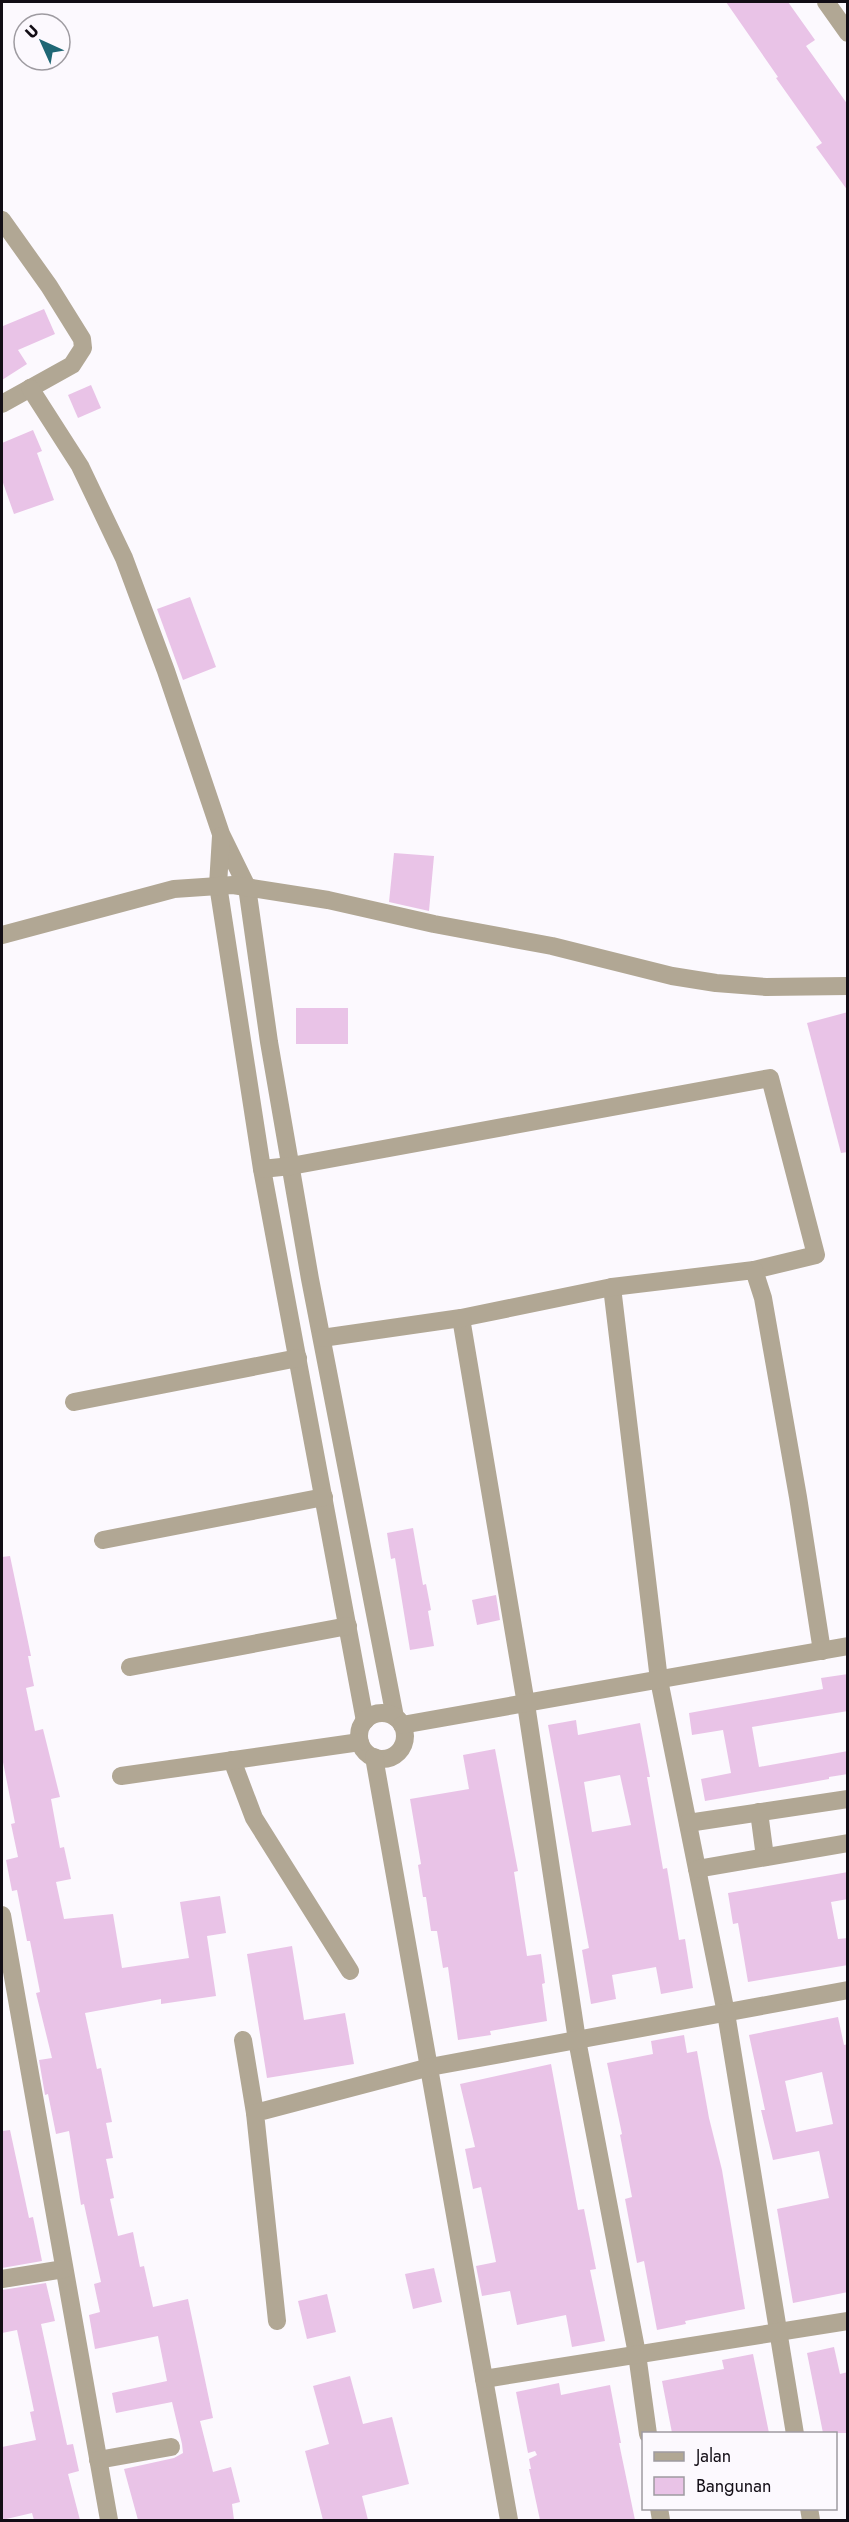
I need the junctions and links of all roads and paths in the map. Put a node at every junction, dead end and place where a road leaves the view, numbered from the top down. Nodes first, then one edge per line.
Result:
1 (826, 2) edge
2 (848, 33) edge
3 (2, 220) edge
4 (30, 388) junction
5 (2, 404) edge
6 (221, 834) junction
7 (219, 885) junction
8 (247, 887) junction
9 (2, 935) edge
10 (259, 973) junction
11 (233, 976) junction
12 (848, 986) edge
13 (291, 1166) junction
14 (262, 1169) junction
15 (754, 1270) junction
16 (612, 1287) junction
17 (461, 1318) junction
18 (322, 1338) junction
19 (298, 1358) junction
20 (74, 1402) dead end
21 (324, 1497) junction
22 (103, 1540) dead end
23 (363, 1544) junction
24 (334, 1547) junction
25 (348, 1626) junction
26 (848, 1646) edge
27 (822, 1651) junction
28 (130, 1667) dead end
29 (659, 1680) junction
30 (526, 1704) junction
31 (365, 1721) junction
32 (398, 1721) junction
33 (360, 1742) junction
34 (374, 1757) junction
35 (232, 1760) junction
36 (121, 1776) dead end
37 (848, 1799) edge
38 (759, 1812) junction
39 (688, 1823) junction
40 (848, 1843) edge
41 (765, 1857) junction
42 (697, 1869) junction
43 (2, 1915) edge
44 (350, 1971) dead end
45 (848, 1990) edge
46 (726, 2013) junction
47 (243, 2040) dead end
48 (577, 2040) junction
49 (430, 2067) junction
50 (255, 2113) junction
51 (64, 2269) junction
52 (2, 2279) edge
53 (277, 2321) dead end
54 (848, 2321) edge
55 (776, 2332) junction
56 (637, 2354) junction
57 (484, 2379) junction
58 (648, 2432) edge
59 (795, 2432) edge
60 (171, 2447) dead end
61 (98, 2460) junction
62 (109, 2520) edge
63 (509, 2520) edge

1 - 2 street
3 - 4 street
4 - 5 street
4 - 6 street
6 - 7 street
6 - 8 street
7 - 8 street
7 - 9 street
7 - 11 street
8 - 10 street
8 - 12 street
10 - 11 street
10 - 13 street
11 - 14 street
13 - 14 street
13 - 15 street
13 - 18 street
14 - 19 street
15 - 16 street
15 - 27 street
16 - 17 street
16 - 29 street
17 - 18 street
17 - 30 street
18 - 23 street
19 - 20 street
19 - 21 street
21 - 22 street
21 - 24 street
23 - 24 street
23 - 32 street
24 - 25 street
25 - 28 street
25 - 31 street
26 - 27 street
27 - 29 street
29 - 30 street
29 - 39 street
30 - 32 street
30 - 48 street
31 - 32 street
31 - 33 street
32 - 34 street
33 - 34 street
33 - 35 street
34 - 49 street
35 - 36 street
35 - 44 street
37 - 38 street
38 - 39 street
38 - 41 street
39 - 42 street
40 - 41 street
41 - 42 street
42 - 46 street
43 - 51 street
45 - 46 street
46 - 48 street
46 - 55 street
47 - 50 street
48 - 49 street
48 - 56 street
49 - 50 street
49 - 57 street
50 - 53 street
51 - 52 street
51 - 61 street
54 - 55 street
55 - 56 street
55 - 59 street
56 - 57 street
56 - 58 street
57 - 63 street
60 - 61 street
61 - 62 street

